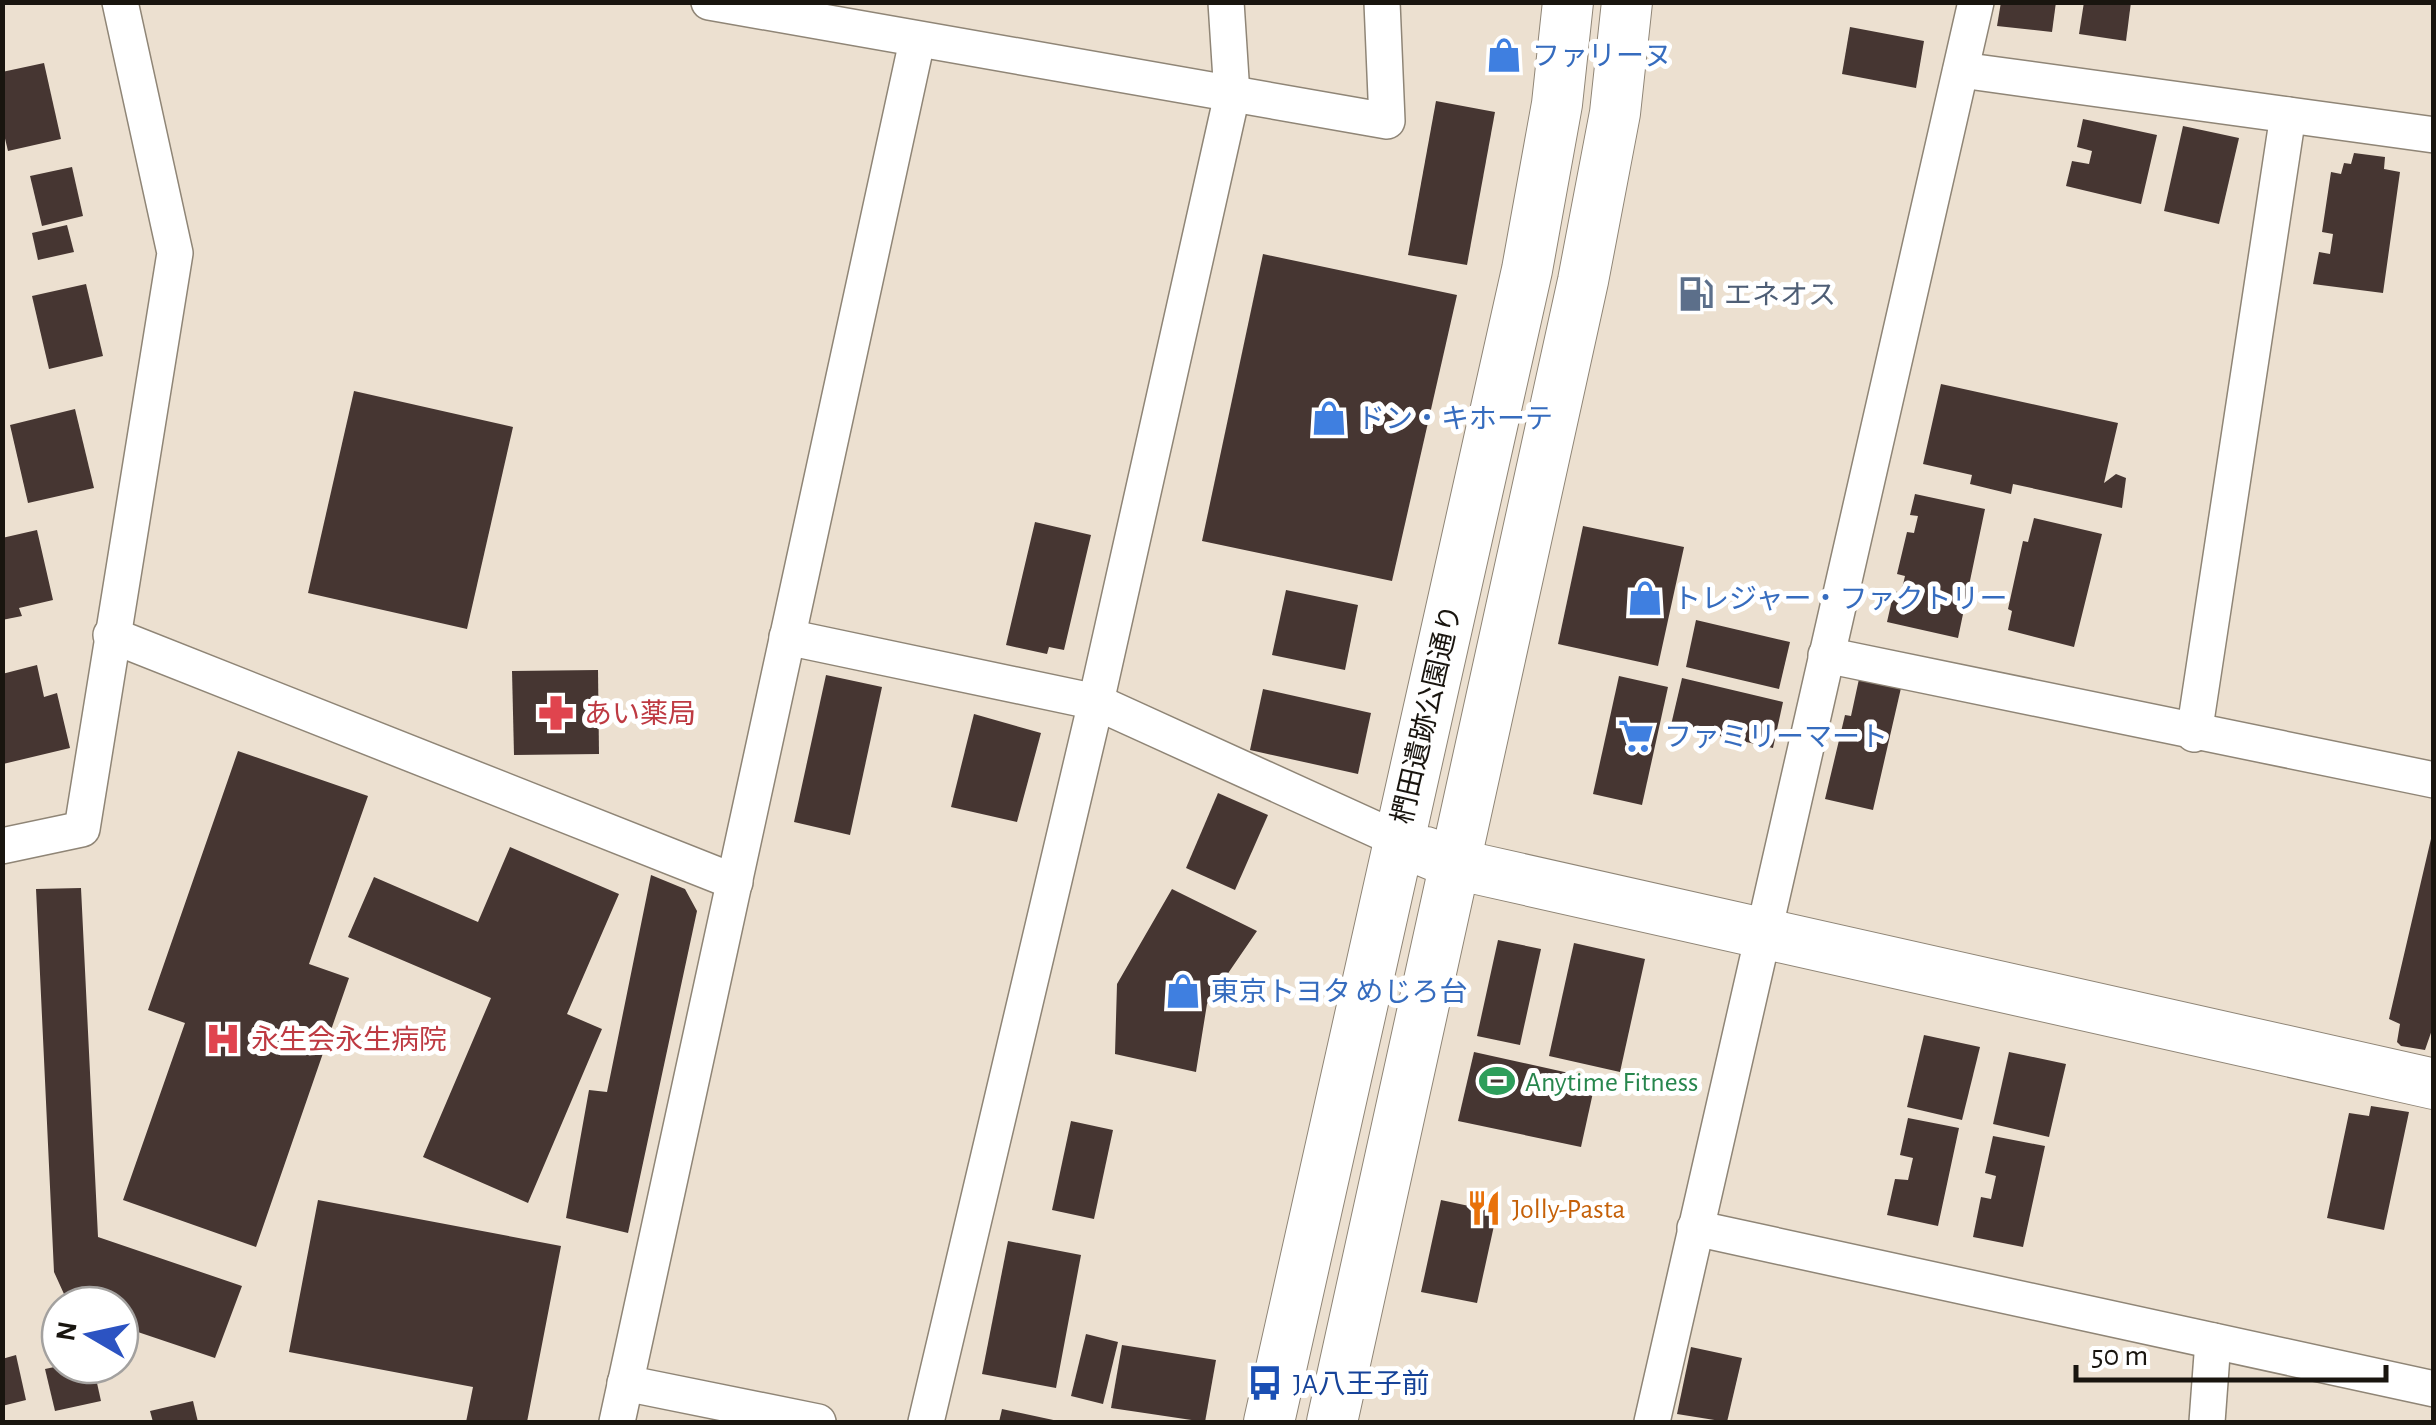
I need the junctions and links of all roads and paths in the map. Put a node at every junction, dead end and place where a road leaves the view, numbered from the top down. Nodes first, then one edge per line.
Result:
1 (120, 2) edge
2 (1226, 2) edge
3 (1382, 2) edge
4 (1568, 2) edge
5 (1627, 2) edge
6 (1976, 2) edge
7 (726, 4) edge
8 (918, 42) junction
9 (1961, 70) junction
10 (1232, 95) junction
11 (2288, 115) junction
12 (2434, 135) edge
13 (112, 635) junction
14 (788, 638) junction
15 (1826, 655) junction
16 (1096, 702) junction
17 (2194, 734) junction
18 (2434, 780) edge
19 (1397, 840) junction
20 (2, 846) edge
21 (1455, 864) junction
22 (735, 882) junction
23 (1763, 933) junction
24 (2434, 1084) edge
25 (1695, 1228) junction
26 (2212, 1340) junction
27 (625, 1384) junction
28 (2434, 1390) edge
29 (2434, 1404) edge
30 (617, 1422) edge
31 (818, 1422) edge
32 (926, 1422) edge
33 (1269, 1422) edge
34 (1332, 1422) edge
35 (1652, 1422) edge
36 (2207, 1422) edge
37 (2427, 1422) edge

1 - 13 street
2 - 10 street
3 - 10 street
4 - 19 street, 椚田遺跡公園通り
5 - 21 street
6 - 9 street
7 - 8 street
8 - 10 street
8 - 14 street
9 - 11 street
9 - 15 street
10 - 16 street
11 - 12 street
11 - 17 street
13 - 20 street
13 - 22 street
14 - 16 street
14 - 22 street
15 - 17 street
15 - 23 street
16 - 19 street
16 - 32 street
17 - 18 street
19 - 21 street
19 - 33 street, 椚田遺跡公園通り
21 - 23 street
21 - 34 street
22 - 27 street
23 - 24 street
23 - 25 street
25 - 26 street
25 - 35 street
26 - 28 street
26 - 36 street
27 - 30 street
27 - 31 street
29 - 37 street

